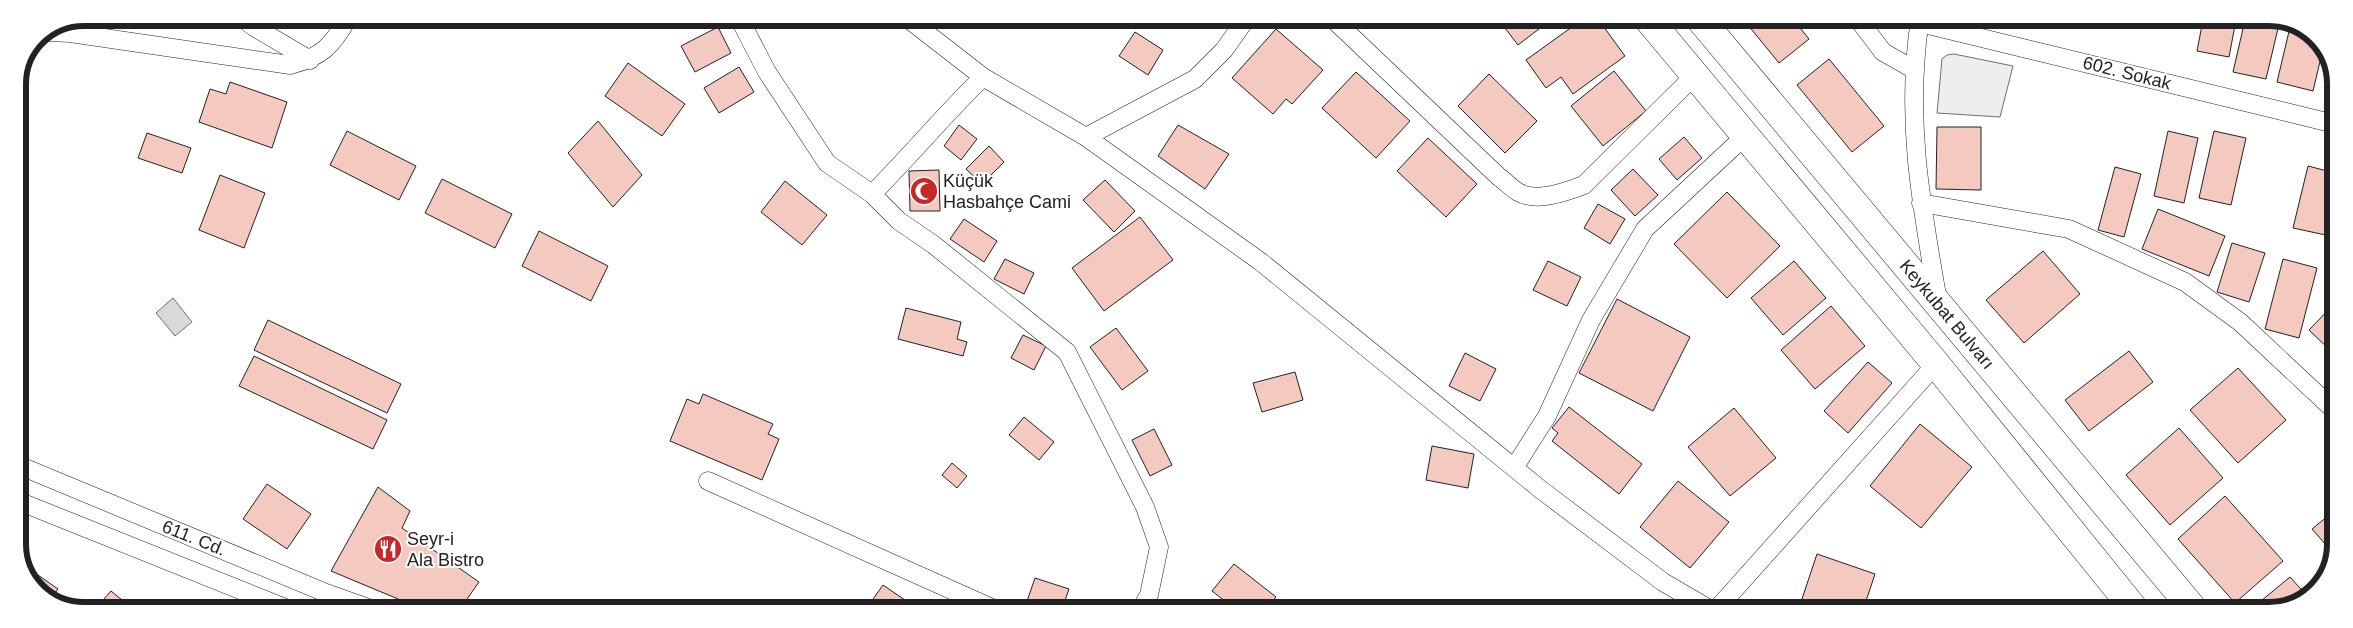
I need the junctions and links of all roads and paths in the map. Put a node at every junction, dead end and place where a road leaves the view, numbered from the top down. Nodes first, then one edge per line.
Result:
1 (253, 26) edge
2 (342, 26) edge
3 (743, 26) edge
4 (917, 26) edge
5 (1241, 26) edge
6 (1340, 26) edge
7 (1654, 26) edge
8 (1706, 26) edge
9 (1863, 26) edge
10 (1919, 26) edge
11 (1940, 26) edge
12 (59, 32) edge
13 (310, 60) junction
14 (1913, 69) junction
15 (1695, 75) junction
16 (983, 78) junction
17 (2327, 122) edge
18 (1745, 136) junction
19 (1086, 137) junction
20 (872, 194) junction
21 (1921, 203) junction
22 (1940, 307) junction
23 (1936, 364) junction
24 (2327, 403) edge
25 (26, 468) edge
26 (1514, 468) junction
27 (708, 482) dead end
28 (26, 504) edge
29 (273, 602) edge
30 (351, 602) edge
31 (978, 602) edge
32 (1145, 602) edge
33 (1697, 602) edge
34 (1723, 602) edge
35 (2129, 602) edge
36 (2187, 602) edge

1 - 13 street
2 - 13 street
3 - 20 street
4 - 16 street
5 - 19 street
6 - 15 street
7 - 15 highway
8 - 22 highway, Keykubat Bulvarı
9 - 14 street
10 - 14 street
11 - 17 street, 602. Sokak
12 - 13 street
14 - 21 street
15 - 18 highway
16 - 19 street
16 - 20 street
18 - 23 highway
18 - 26 street
19 - 26 street
20 - 32 street
21 - 22 street
21 - 24 street
22 - 36 highway, Keykubat Bulvarı
23 - 34 street
23 - 35 highway
25 - 30 street, 611. Cd.
26 - 33 street
27 - 31 street
28 - 29 street, 611. Cd.

